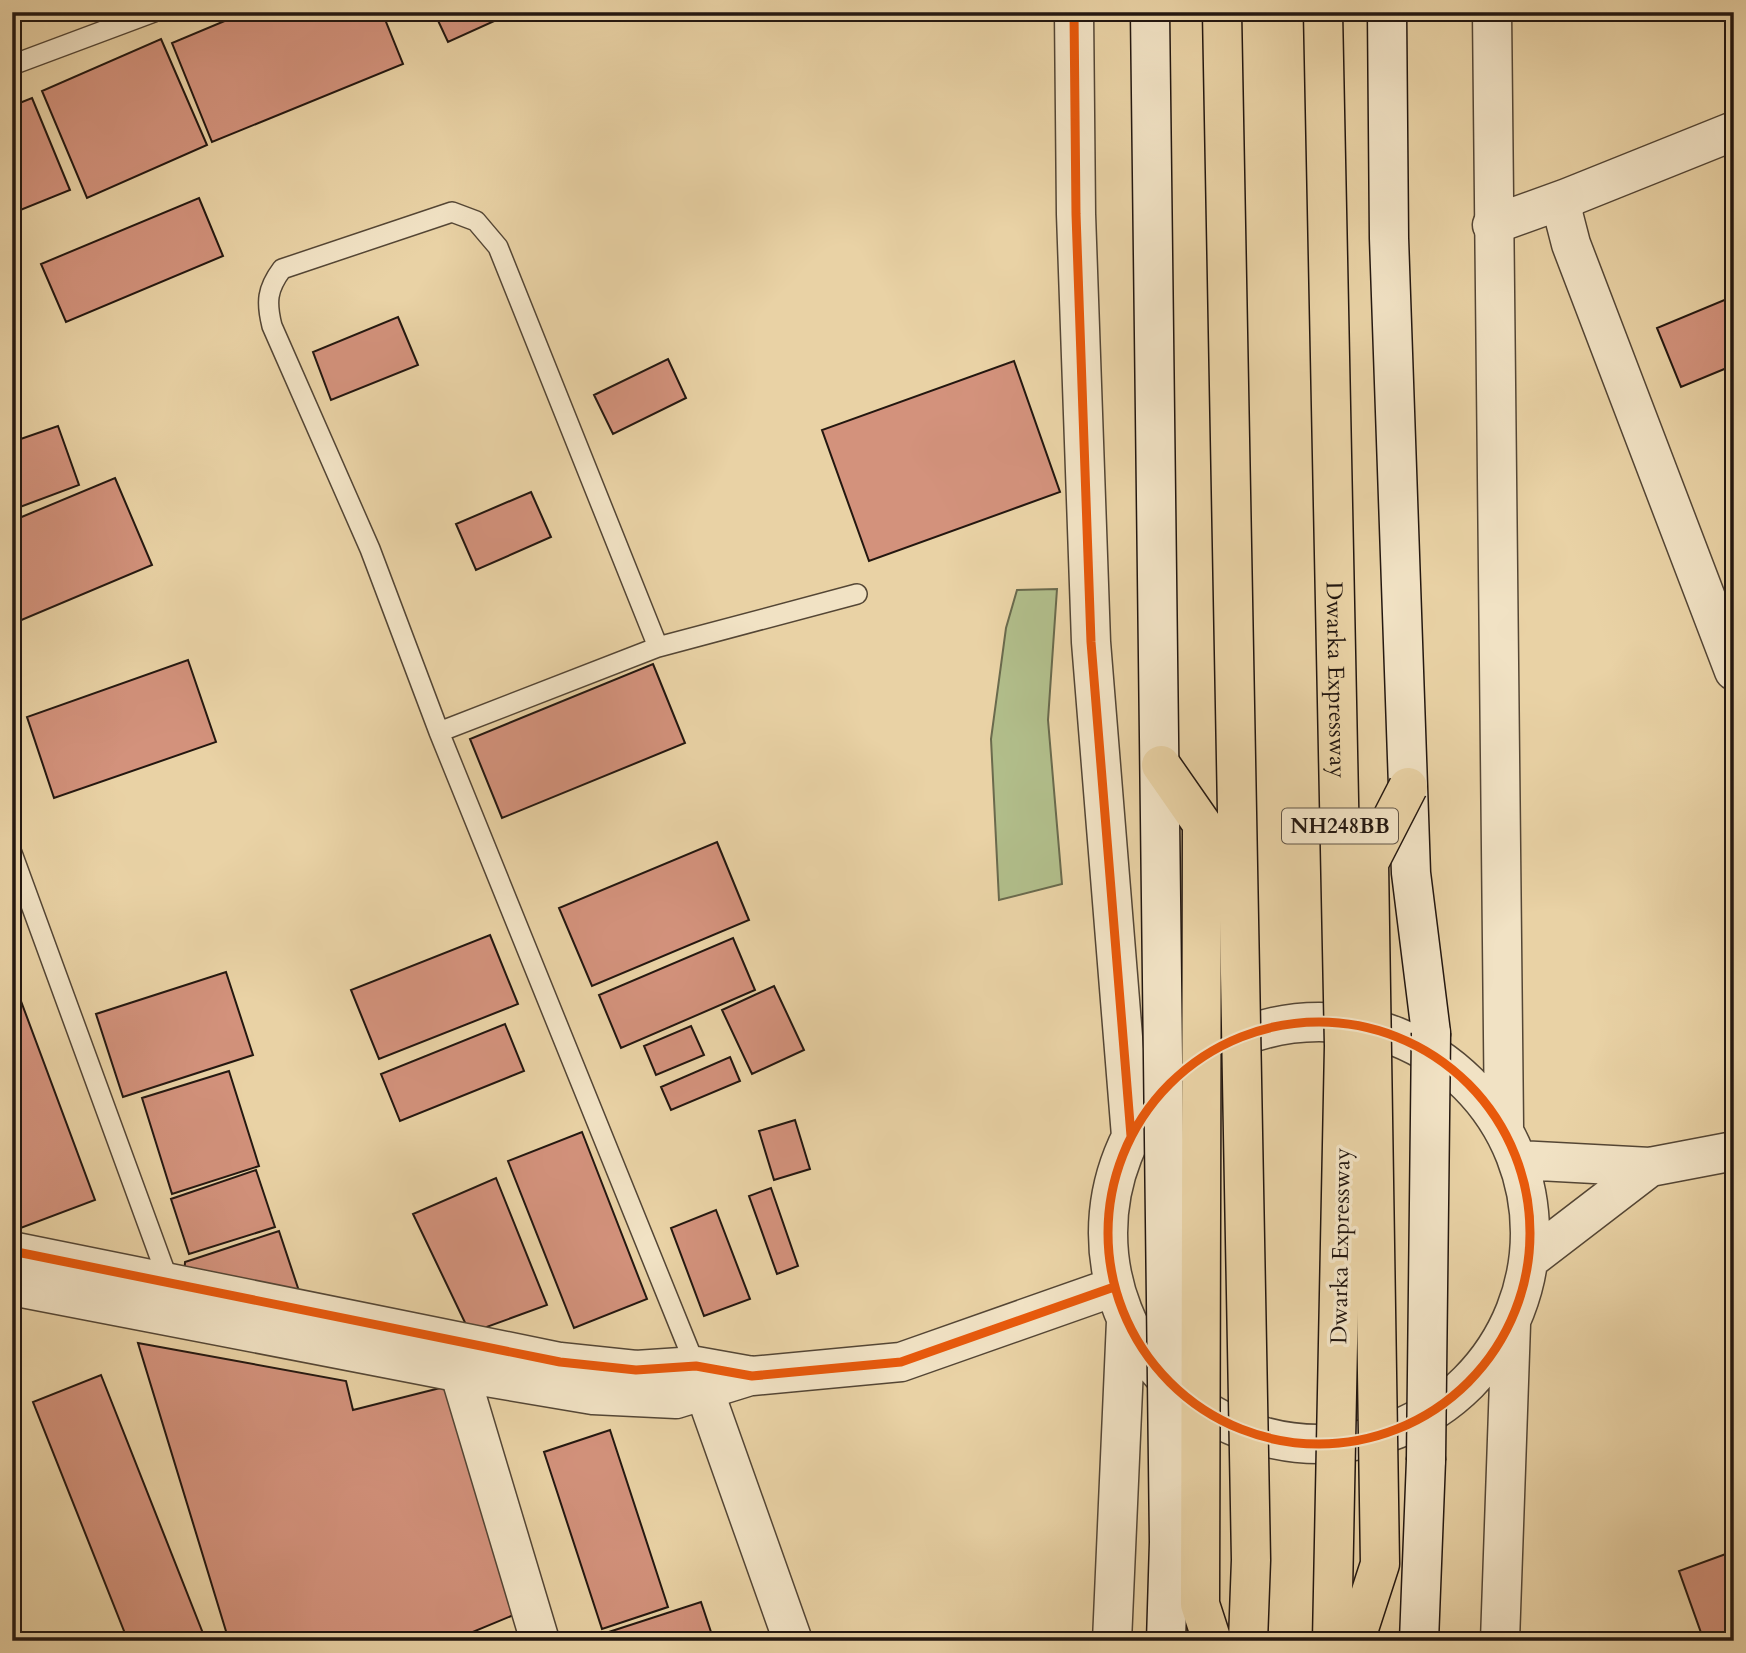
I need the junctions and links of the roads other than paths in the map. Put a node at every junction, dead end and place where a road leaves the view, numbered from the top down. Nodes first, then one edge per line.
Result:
1 (154, 12) edge
2 (1074, 12) edge
3 (1150, 12) edge
4 (1222, 12) edge
5 (1322, 12) edge
6 (1387, 12) edge
7 (1492, 12) edge
8 (12, 65) edge
9 (1734, 131) edge
10 (1567, 198) junction
11 (1492, 225) junction
12 (857, 594) dead end
13 (658, 647) junction
14 (1734, 671) edge
15 (439, 732) junction
16 (1161, 765) junction
17 (1408, 787) junction
18 (12, 853) edge
19 (1131, 1136) junction
20 (1511, 1144) junction
21 (1734, 1151) edge
22 (1650, 1167) junction
23 (12, 1251) edge
24 (1530, 1259) junction
25 (169, 1283) junction
26 (12, 1286) edge
27 (1120, 1304) junction
28 (183, 1319) junction
29 (1511, 1324) junction
30 (453, 1356) junction
31 (700, 1380) junction
32 (540, 1641) edge
33 (793, 1641) edge
34 (1112, 1641) edge
35 (1166, 1641) edge
36 (1212, 1641) edge
37 (1248, 1641) edge
38 (1332, 1641) edge
39 (1355, 1641) edge
40 (1419, 1641) edge
41 (1500, 1641) edge

1 - 8 lane
2 - 19 street
3 - 16 street, bridge
4 - 37 highway, bridge
5 - 38 highway, Dwarka Expressway / NH248BB, bridge
6 - 17 street
7 - 11 street
9 - 10 street
10 - 11 street
10 - 14 street
11 - 20 street
12 - 13 lane
13 - 15 lane
13 - 15 lane
15 - 31 lane
16 - 35 street, bridge
16 - 36 highway, bridge
17 - 39 highway, bridge
17 - 40 street, bridge
18 - 25 lane
19 - 20 street
19 - 27 street
20 - 22 street
20 - 24 street
21 - 22 street
22 - 24 street
23 - 25 street
24 - 29 street
25 - 28 lane
25 - 30 street
26 - 28 street
27 - 29 street
27 - 31 street
27 - 34 street
28 - 30 street
29 - 41 street
30 - 31 street
30 - 32 street
31 - 33 street

